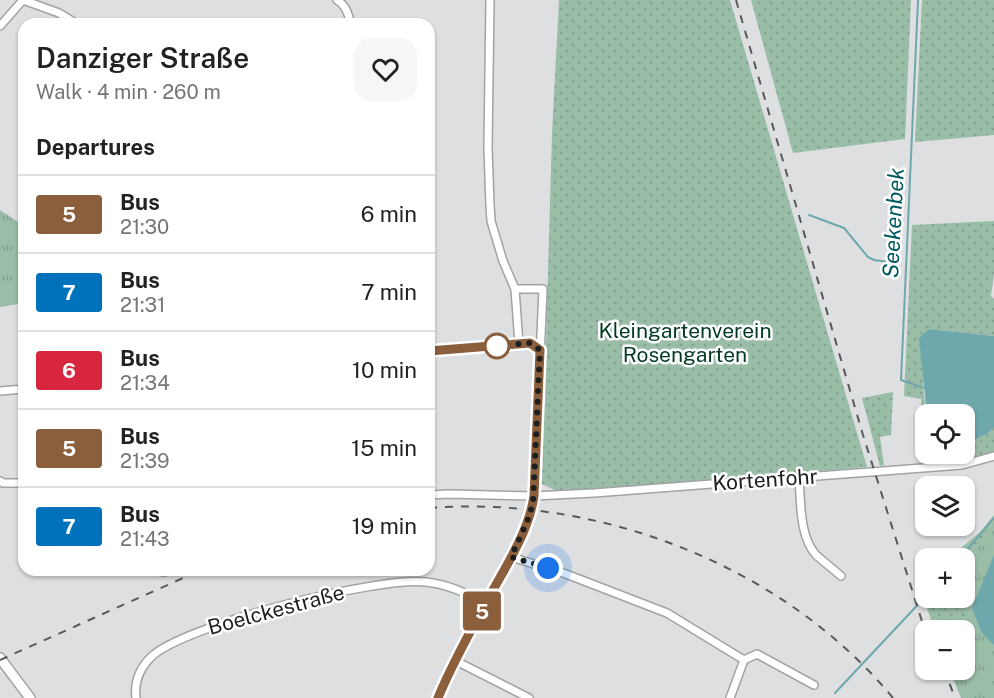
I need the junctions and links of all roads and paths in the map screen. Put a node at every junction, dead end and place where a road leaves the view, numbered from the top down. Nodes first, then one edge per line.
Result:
1 (23, 0) edge
2 (337, 0) edge
3 (490, 0) edge
4 (67, 18) edge
5 (350, 18) edge
6 (0, 26) edge
7 (515, 289) junction
8 (519, 344) junction
9 (540, 350) junction
10 (435, 351) edge
11 (18, 390) edge
12 (0, 391) edge
13 (994, 456) edge
14 (799, 477) junction
15 (0, 481) edge
16 (18, 483) edge
17 (435, 495) edge
18 (534, 496) junction
19 (511, 557) junction
20 (841, 576) dead end
21 (485, 604) junction
22 (0, 658) edge
23 (744, 660) junction
24 (456, 661) junction
25 (814, 685) dead end
26 (30, 698) edge
27 (136, 698) edge
28 (438, 698) edge
29 (529, 698) edge
30 (730, 698) edge

1 - 4 street
1 - 6 street
2 - 5 street
3 - 7 street
7 - 8 street
7 - 9 street
8 - 9 street
8 - 10 street
9 - 18 street
11 - 12 street
13 - 14 street, Kortenfohr
14 - 18 street, Kortenfohr
14 - 20 street
15 - 16 street
17 - 18 street, Kortenfohr
18 - 19 street
19 - 21 street
19 - 23 street
21 - 24 street
21 - 27 street, Boelckestraße
22 - 26 main road
23 - 25 street
23 - 30 street
24 - 28 street
24 - 29 street

